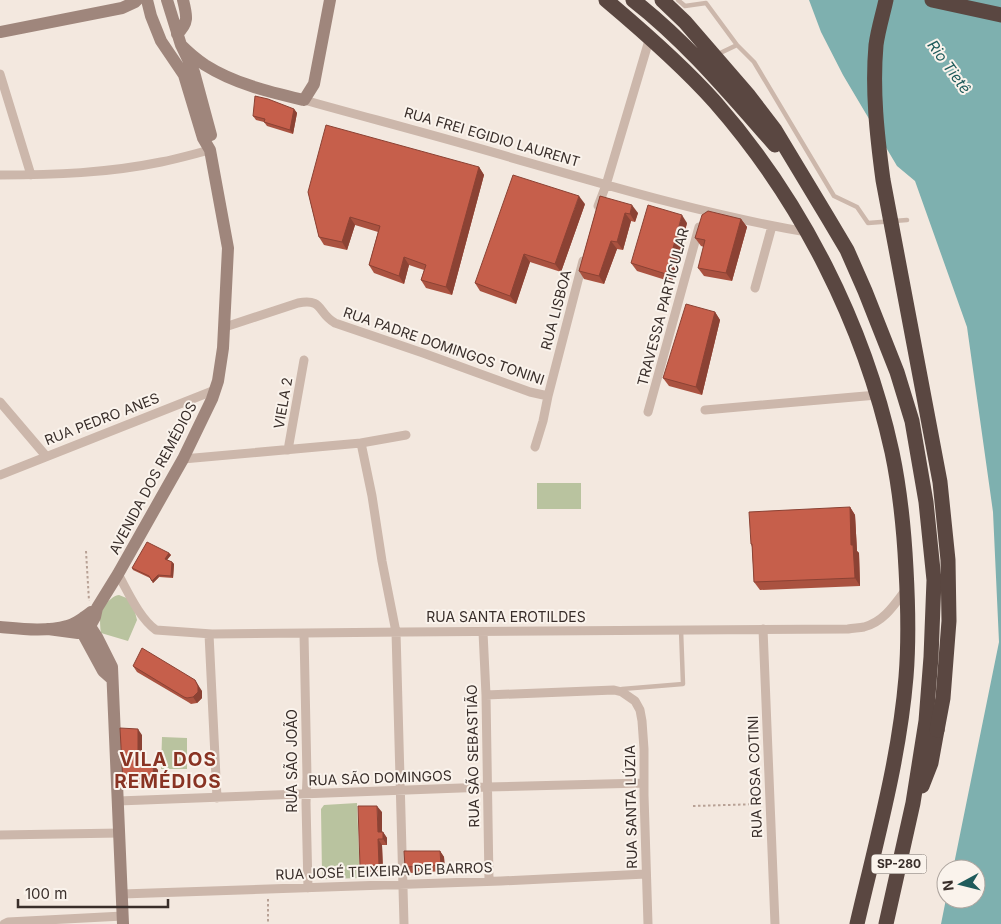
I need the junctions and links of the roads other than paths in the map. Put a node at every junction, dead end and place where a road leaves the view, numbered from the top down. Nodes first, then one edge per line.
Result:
1 (137, 0) edge
2 (147, 0) edge
3 (167, 0) edge
4 (183, 0) edge
5 (330, 0) edge
6 (606, 0) edge
7 (633, 0) edge
8 (662, 0) edge
9 (678, 0) edge
10 (886, 0) edge
11 (932, 0) edge
12 (124, 4) edge
13 (1001, 15) edge
14 (0, 32) edge
15 (650, 37) junction
16 (179, 40) junction
17 (737, 45) junction
18 (714, 56) junction
19 (0, 74) edge
20 (304, 100) junction
21 (210, 150) junction
22 (0, 175) edge
23 (31, 175) junction
24 (802, 175) junction
25 (606, 185) junction
26 (704, 209) junction
27 (596, 213) edge
28 (907, 220) dead end
29 (772, 226) junction
30 (806, 232) junction
31 (585, 254) edge
32 (756, 288) dead end
33 (224, 327) junction
34 (304, 360) dead end
35 (215, 390) junction
36 (877, 395) junction
37 (548, 396) junction
38 (0, 402) edge
39 (705, 410) dead end
40 (648, 412) dead end
41 (406, 435) dead end
42 (361, 442) junction
43 (535, 448) dead end
44 (288, 450) junction
45 (46, 456) junction
46 (183, 460) junction
47 (0, 475) edge
48 (118, 574) junction
49 (907, 588) junction
50 (86, 620) junction
51 (0, 627) edge
52 (21, 629) junction
53 (681, 629) junction
54 (763, 629) junction
55 (0, 631) edge
56 (396, 632) junction
57 (482, 632) junction
58 (210, 634) junction
59 (304, 634) junction
60 (614, 690) junction
61 (486, 695) junction
62 (643, 783) junction
63 (487, 787) junction
64 (400, 791) junction
65 (306, 795) junction
66 (217, 798) junction
67 (118, 801) junction
68 (913, 803) junction
69 (120, 833) junction
70 (0, 835) edge
71 (646, 874) junction
72 (489, 880) junction
73 (403, 884) junction
74 (308, 888) junction
75 (122, 894) junction
76 (123, 920) edge
77 (4, 924) edge
78 (404, 924) edge
79 (648, 924) edge
80 (775, 924) edge
81 (857, 924) edge
82 (886, 924) edge

1 - 12 main road
2 - 21 main road, AVENIDA DOS REMÉDIOS
3 - 16 main road, AVENIDA DOS REMÉDIOS
4 - 16 main road
5 - 20 main road
6 - 15 highway
7 - 24 highway
8 - 18 highway
9 - 17 lane
10 - 68 highway, bridge
11 - 13 highway
12 - 14 main road
15 - 25 street
15 - 30 highway
16 - 20 main road, RUA FREI EGIDIO LAURENT
16 - 21 main road, AVENIDA DOS REMÉDIOS
17 - 18 lane
17 - 28 lane
18 - 24 highway
19 - 23 street
20 - 25 street, RUA FREI EGIDIO LAURENT
21 - 23 street
21 - 33 main road, AVENIDA DOS REMÉDIOS
22 - 23 street
24 - 68 highway
25 - 26 street, RUA FREI EGIDIO LAURENT
25 - 27 street
26 - 29 street, RUA FREI EGIDIO LAURENT
26 - 40 street, TRAVESSA PARTICULAR
29 - 30 street, RUA FREI EGIDIO LAURENT
29 - 32 street
30 - 36 highway
31 - 37 street, RUA LISBOA
33 - 35 main road, AVENIDA DOS REMÉDIOS
33 - 37 street, RUA PADRE DOMINGOS TONINI
34 - 44 street, VIELA 2
35 - 45 street, RUA PEDRO ANES
35 - 46 main road, AVENIDA DOS REMÉDIOS
36 - 39 street
36 - 49 highway
37 - 43 street, RUA LISBOA
38 - 45 street
41 - 42 street
42 - 44 street
42 - 56 street
44 - 46 street
45 - 47 street, RUA PEDRO ANES
46 - 48 main road, AVENIDA DOS REMÉDIOS
48 - 50 main road, AVENIDA DOS REMÉDIOS
48 - 58 street, RUA SANTA EROTILDES
49 - 54 street, RUA SANTA EROTILDES
49 - 81 highway
50 - 52 main road
50 - 67 main road
51 - 52 main road
52 - 55 main road
53 - 54 street, RUA SANTA EROTILDES
53 - 57 street, RUA SANTA EROTILDES
53 - 60 lane
54 - 80 street, RUA ROSA COTINI
56 - 57 street, RUA SANTA EROTILDES
56 - 59 street, RUA SANTA EROTILDES
56 - 64 street
57 - 61 street, RUA SÃO SEBASTIÃO
58 - 59 street, RUA SANTA EROTILDES
58 - 66 street
59 - 65 street, RUA SÃO JOÃO
60 - 61 street
60 - 62 street, RUA SANTA LÚZIA
61 - 63 street, RUA SÃO SEBASTIÃO
62 - 63 street, RUA SÃO DOMINGOS
62 - 71 street, RUA SANTA LÚZIA
63 - 64 street, RUA SÃO DOMINGOS
63 - 72 street, RUA SÃO SEBASTIÃO
64 - 65 street, RUA SÃO DOMINGOS
64 - 73 street
65 - 66 street, RUA SÃO DOMINGOS
65 - 74 street, RUA SÃO JOÃO
66 - 67 street, RUA SÃO DOMINGOS
67 - 69 main road
68 - 82 highway, SP-280
69 - 70 street
69 - 75 main road
71 - 72 street, RUA JOSÉ TEIXEIRA DE BARROS
71 - 79 street, RUA SANTA LÚZIA
72 - 73 street, RUA JOSÉ TEIXEIRA DE BARROS
73 - 74 street, RUA JOSÉ TEIXEIRA DE BARROS
73 - 78 street
74 - 75 street, RUA JOSÉ TEIXEIRA DE BARROS
75 - 76 main road
76 - 77 street

